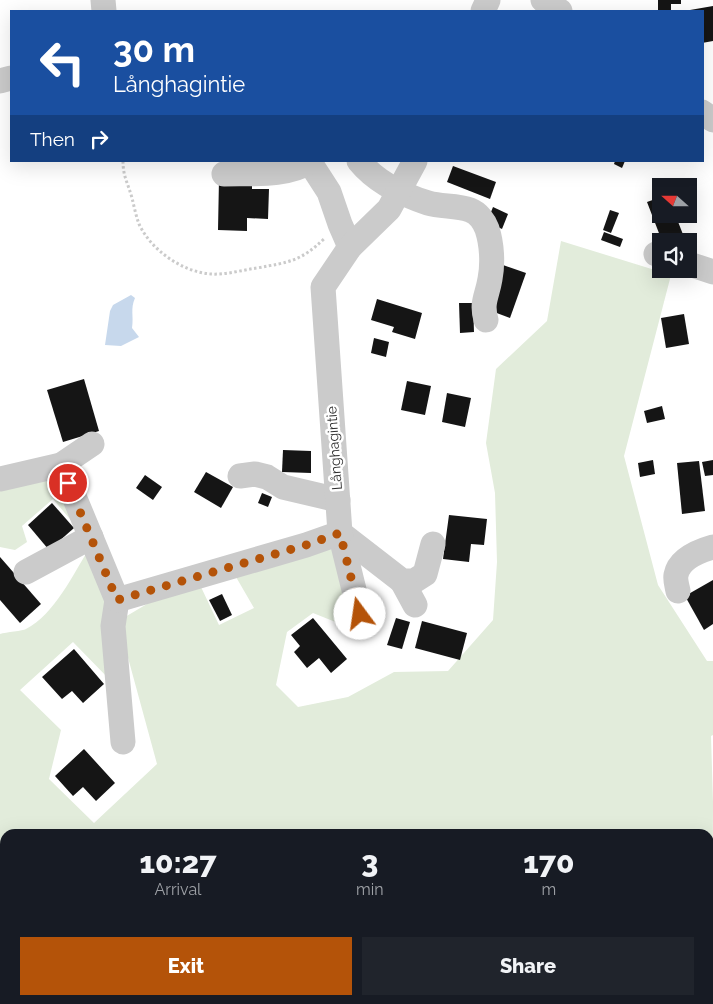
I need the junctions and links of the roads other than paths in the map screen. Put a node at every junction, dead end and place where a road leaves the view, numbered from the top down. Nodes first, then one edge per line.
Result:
1 (543, 0) edge
2 (558, 10) edge
3 (309, 162) edge
4 (361, 162) edge
5 (414, 162) edge
6 (224, 174) dead end
7 (400, 191) junction
8 (350, 247) junction
9 (697, 267) edge
10 (713, 272) edge
11 (486, 320) dead end
12 (92, 444) dead end
13 (61, 465) junction
14 (240, 476) dead end
15 (0, 479) edge
16 (338, 500) junction
17 (340, 533) junction
18 (91, 536) junction
19 (433, 544) dead end
20 (713, 547) edge
21 (26, 572) dead end
22 (402, 581) junction
23 (678, 591) dead end
24 (117, 600) junction
25 (415, 605) dead end
26 (360, 614) dead end
27 (123, 742) dead end

1 - 2 street
3 - 6 street
3 - 8 street
4 - 7 street
5 - 7 street, Långhagintie
7 - 8 street, Långhagintie
7 - 11 street
8 - 16 street, Långhagintie
9 - 10 street
12 - 13 street
13 - 15 street
13 - 18 street
14 - 16 street
16 - 17 street, Långhagintie
17 - 22 street
17 - 24 street
17 - 26 street, Långhagintie
18 - 21 street
18 - 24 street
19 - 22 street
20 - 23 street
22 - 25 street
24 - 27 street

